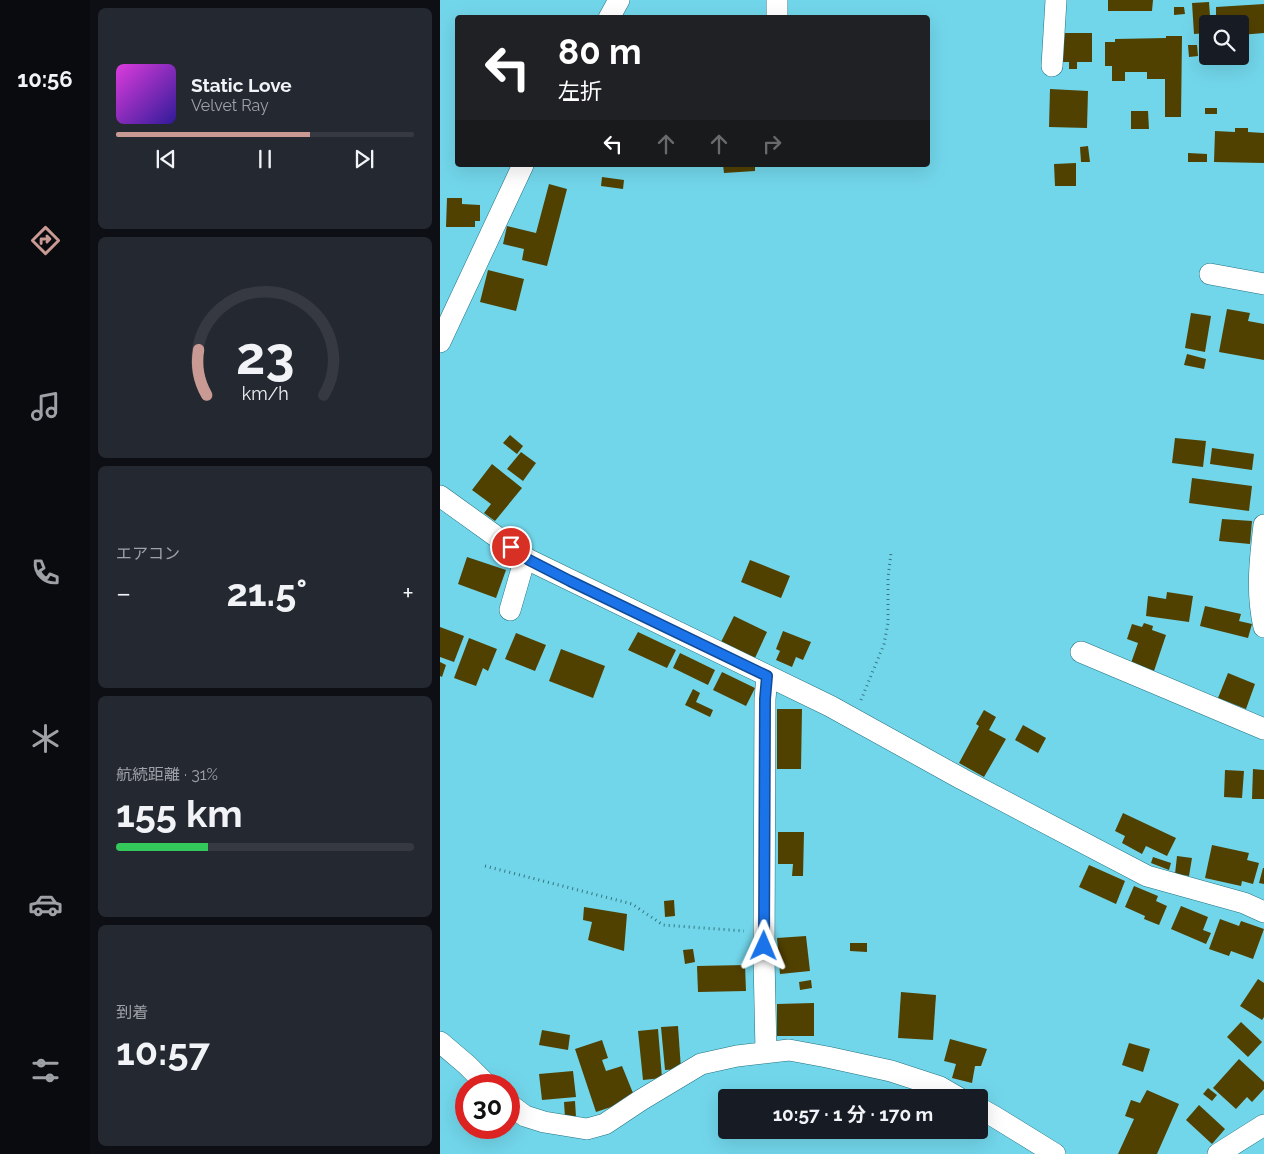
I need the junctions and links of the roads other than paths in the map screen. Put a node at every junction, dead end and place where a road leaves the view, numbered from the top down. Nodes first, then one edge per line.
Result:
1 (619, 0) edge
2 (777, 0) edge
3 (1056, 0) edge
4 (610, 15) edge
5 (777, 15) edge
6 (1052, 66) dead end
7 (522, 167) edge
8 (1210, 274) dead end
9 (1264, 284) edge
10 (440, 342) edge
11 (440, 496) edge
12 (1264, 524) edge
13 (525, 558) junction
14 (510, 610) dead end
15 (1264, 627) edge
16 (1081, 652) dead end
17 (767, 676) junction
18 (1264, 729) edge
19 (1264, 912) edge
20 (440, 1042) edge
21 (766, 1052) junction
22 (476, 1074) edge
23 (943, 1089) edge
24 (520, 1112) edge
25 (988, 1112) edge
26 (1264, 1124) edge
27 (1055, 1154) edge
28 (1218, 1154) edge

1 - 4 street
2 - 5 street
3 - 6 street
7 - 10 street
8 - 9 street
11 - 13 street
12 - 15 street
13 - 14 street
13 - 17 street
16 - 18 street
17 - 19 street
17 - 21 street
20 - 22 street
21 - 23 street
21 - 24 street
25 - 27 street
26 - 28 street

